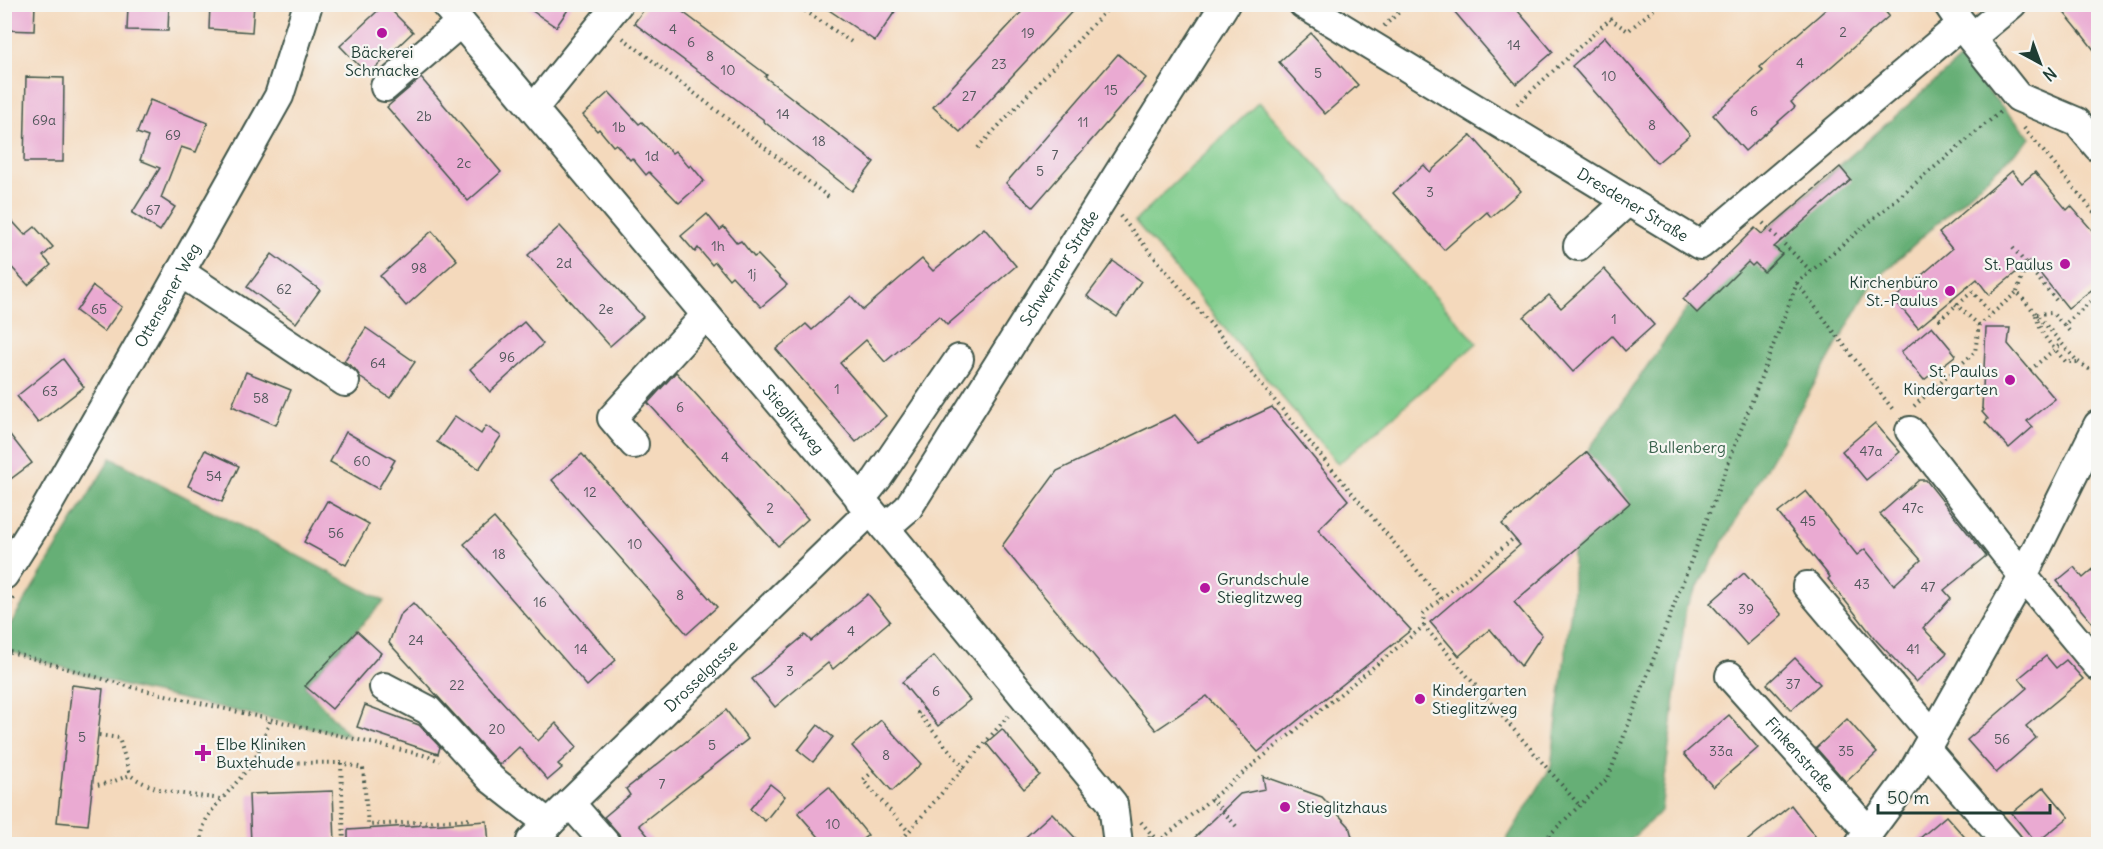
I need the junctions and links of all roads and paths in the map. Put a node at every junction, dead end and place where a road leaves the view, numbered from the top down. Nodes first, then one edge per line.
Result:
1 (308, 4) edge
2 (795, 4) edge
3 (1112, 4) edge
4 (1225, 4) edge
5 (1303, 4) edge
6 (1660, 4) edge
7 (2012, 4) edge
8 (453, 14) edge
9 (611, 14) edge
10 (1960, 22) edge
11 (853, 43) dead end
12 (385, 87) dead end
13 (2018, 97) junction
14 (534, 108) junction
15 (1498, 122) junction
16 (2022, 125) dead end
17 (2098, 147) edge
18 (978, 148) dead end
19 (1104, 197) junction
20 (831, 200) dead end
21 (1628, 201) junction
22 (1745, 206) junction
23 (2098, 217) edge
24 (1578, 246) dead end
25 (2013, 248) dead end
26 (2026, 264) junction
27 (1811, 271) junction
28 (180, 272) junction
29 (1797, 283) junction
30 (1968, 286) dead end
31 (1972, 292) junction
32 (2017, 292) junction
33 (2098, 296) edge
34 (1951, 300) dead end
35 (2056, 300) dead end
36 (1956, 306) junction
37 (1935, 314) dead end
38 (1991, 314) junction
39 (2036, 314) junction
40 (706, 315) junction
41 (1979, 325) junction
42 (2064, 325) junction
43 (2072, 334) dead end
44 (2061, 344) junction
45 (2055, 349) junction
46 (959, 359) dead end
47 (2078, 362) junction
48 (2030, 370) dead end
49 (2098, 375) edge
50 (345, 382) dead end
51 (1905, 425) junction
52 (2098, 425) edge
53 (634, 444) dead end
54 (872, 513) junction
55 (1514, 538) dead end
56 (4, 575) edge
57 (2023, 576) junction
58 (1807, 586) dead end
59 (1441, 599) junction
60 (1424, 626) junction
61 (4, 650) edge
62 (2098, 666) edge
63 (1730, 676) dead end
64 (384, 687) dead end
65 (1024, 697) junction
66 (924, 709) dead end
67 (270, 721) junction
68 (99, 735) dead end
69 (1929, 742) junction
70 (441, 761) dead end
71 (254, 762) junction
72 (341, 763) junction
73 (964, 768) junction
74 (874, 771) dead end
75 (130, 775) junction
76 (92, 786) dead end
77 (1211, 798) junction
78 (221, 800) junction
79 (570, 803) junction
80 (1580, 806) junction
81 (470, 819) dead end
82 (1236, 826) dead end
83 (909, 832) junction
84 (1150, 833) dead end
85 (1865, 838) edge
86 (1158, 842) dead end
87 (202, 844) edge
88 (344, 844) edge
89 (606, 844) edge
90 (898, 844) edge
91 (1118, 844) edge
92 (1149, 844) edge
93 (1540, 844) edge
94 (2008, 844) edge

1 - 28 street, Ottensener Weg
2 - 11 path
3 - 18 path
4 - 19 street, Schweriner Straße
5 - 15 street, Dresdener Straße
6 - 15 path
7 - 10 street, Dresdener Straße
8 - 12 street
8 - 14 street, Stieglitzweg
9 - 14 street
9 - 20 path
10 - 13 street
10 - 22 street, Dresdener Straße
13 - 17 street
13 - 27 path
14 - 40 street, Stieglitzweg
15 - 21 street, Dresdener Straße
16 - 23 path
19 - 54 street, Schweriner Straße
19 - 59 path
21 - 22 street, Dresdener Straße
21 - 24 street
22 - 27 path
25 - 26 path
26 - 32 path
26 - 35 path
27 - 29 path
28 - 50 street
28 - 56 street, Ottensener Weg
29 - 51 path
29 - 80 path
30 - 31 path
31 - 36 path
31 - 38 path
32 - 38 path
32 - 39 path
33 - 42 path
34 - 36 path
36 - 37 path
36 - 41 path
38 - 41 path
39 - 42 path
39 - 44 path
39 - 45 path
40 - 53 street
40 - 54 street, Stieglitzweg
41 - 51 path
42 - 43 path
44 - 45 path
44 - 47 path
45 - 47 path
45 - 48 path
46 - 54 street
47 - 49 path
51 - 57 street
52 - 57 street, Finkenstraße
54 - 65 street, Stieglitzweg
54 - 79 street, Drosselgasse
55 - 59 path
57 - 62 street
57 - 69 street, Finkenstraße
58 - 69 street
59 - 60 path
60 - 77 path
60 - 80 path
61 - 67 path
63 - 85 street, Finkenstraße
64 - 79 street, Drosselgasse
65 - 73 path
65 - 91 street, Stieglitzweg
66 - 73 path
67 - 70 path
67 - 71 path
68 - 75 path
69 - 85 street, Finkenstraße
69 - 94 street
71 - 72 path
71 - 78 path
72 - 81 path
72 - 88 path
73 - 83 path
74 - 83 path
75 - 76 path
75 - 78 path
77 - 82 path
77 - 86 path
78 - 87 path
79 - 89 street
80 - 93 path
83 - 90 path
84 - 92 path

